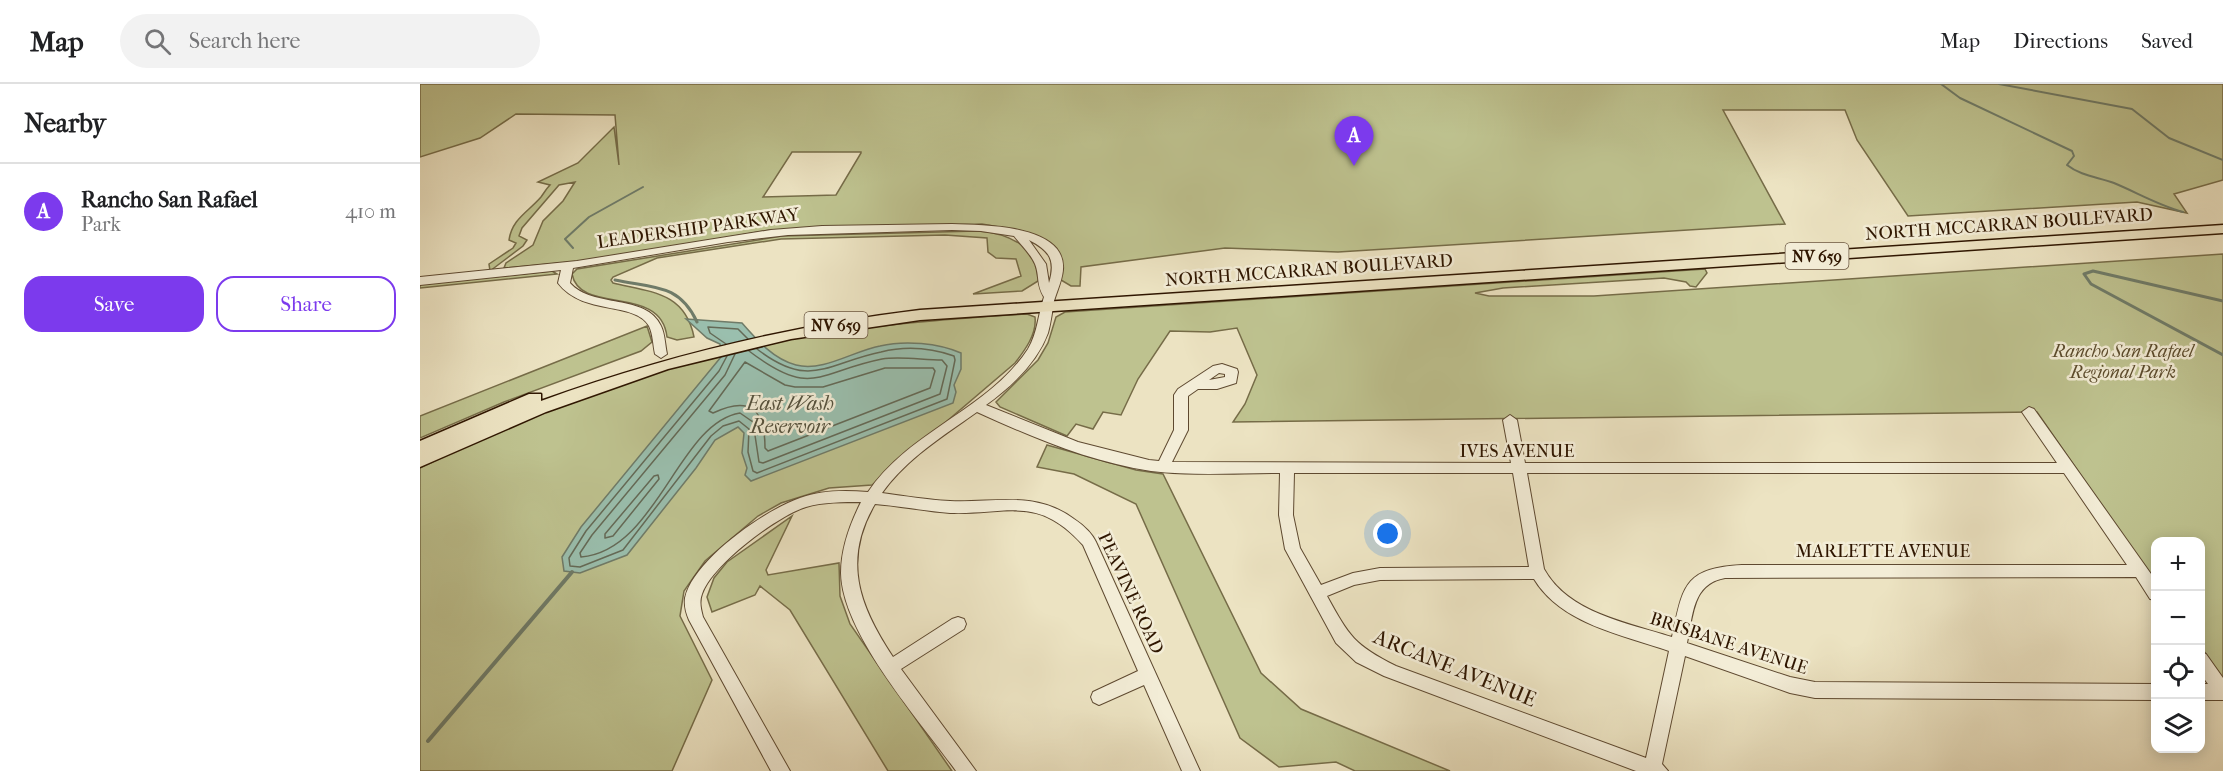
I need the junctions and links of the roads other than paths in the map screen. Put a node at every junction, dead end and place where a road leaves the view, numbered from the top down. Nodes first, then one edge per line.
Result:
1 (2223, 219) edge
2 (2147, 229) junction
3 (2223, 229) edge
4 (568, 266) junction
5 (420, 281) edge
6 (1049, 301) junction
7 (662, 360) junction
8 (1196, 384) dead end
9 (975, 406) junction
10 (2029, 412) dead end
11 (1510, 420) dead end
12 (420, 448) edge
13 (420, 461) edge
14 (1163, 467) junction
15 (1287, 468) junction
16 (2069, 468) junction
17 (1518, 469) junction
18 (871, 498) junction
19 (2139, 571) junction
20 (1539, 573) junction
21 (2154, 591) edge
22 (1317, 593) junction
23 (958, 624) dead end
24 (1678, 647) junction
25 (892, 666) junction
26 (2205, 666) edge
27 (1148, 675) junction
28 (2151, 692) edge
29 (2205, 692) edge
30 (2223, 692) edge
31 (1099, 697) dead end
32 (1655, 770) edge
33 (781, 771) edge
34 (967, 771) edge
35 (1191, 771) edge

1 - 2 main road, NORTH MCCARRAN BOULEVARD / NV 659
2 - 3 main road, NORTH MCCARRAN BOULEVARD / NV 659
2 - 6 main road, NORTH MCCARRAN BOULEVARD / NV 659
4 - 5 street, LEADERSHIP PARKWAY
4 - 6 street, LEADERSHIP PARKWAY
4 - 7 street
6 - 7 main road, NORTH MCCARRAN BOULEVARD / NV 659
6 - 7 main road, NORTH MCCARRAN BOULEVARD / NV 659
6 - 9 street
7 - 12 main road, NORTH MCCARRAN BOULEVARD / NV 659
7 - 13 main road
8 - 14 street
9 - 14 street, IVES AVENUE
9 - 18 street
10 - 16 street
11 - 17 street, BRISBANE AVENUE
14 - 15 street, IVES AVENUE
15 - 17 street, IVES AVENUE
15 - 22 street, ARCANE AVENUE
16 - 17 street, IVES AVENUE
16 - 19 street
17 - 20 street, BRISBANE AVENUE
18 - 25 street
18 - 27 street, PEAVINE ROAD
18 - 33 street, PEAVINE ROAD
19 - 21 street
19 - 24 street, MARLETTE AVENUE
20 - 22 street
20 - 24 street, BRISBANE AVENUE
22 - 32 street, ARCANE AVENUE
23 - 25 street
24 - 28 street, BRISBANE AVENUE
24 - 32 street, MARLETTE AVENUE
25 - 34 street
26 - 30 street
27 - 31 street
27 - 35 street, PEAVINE ROAD
29 - 30 street

